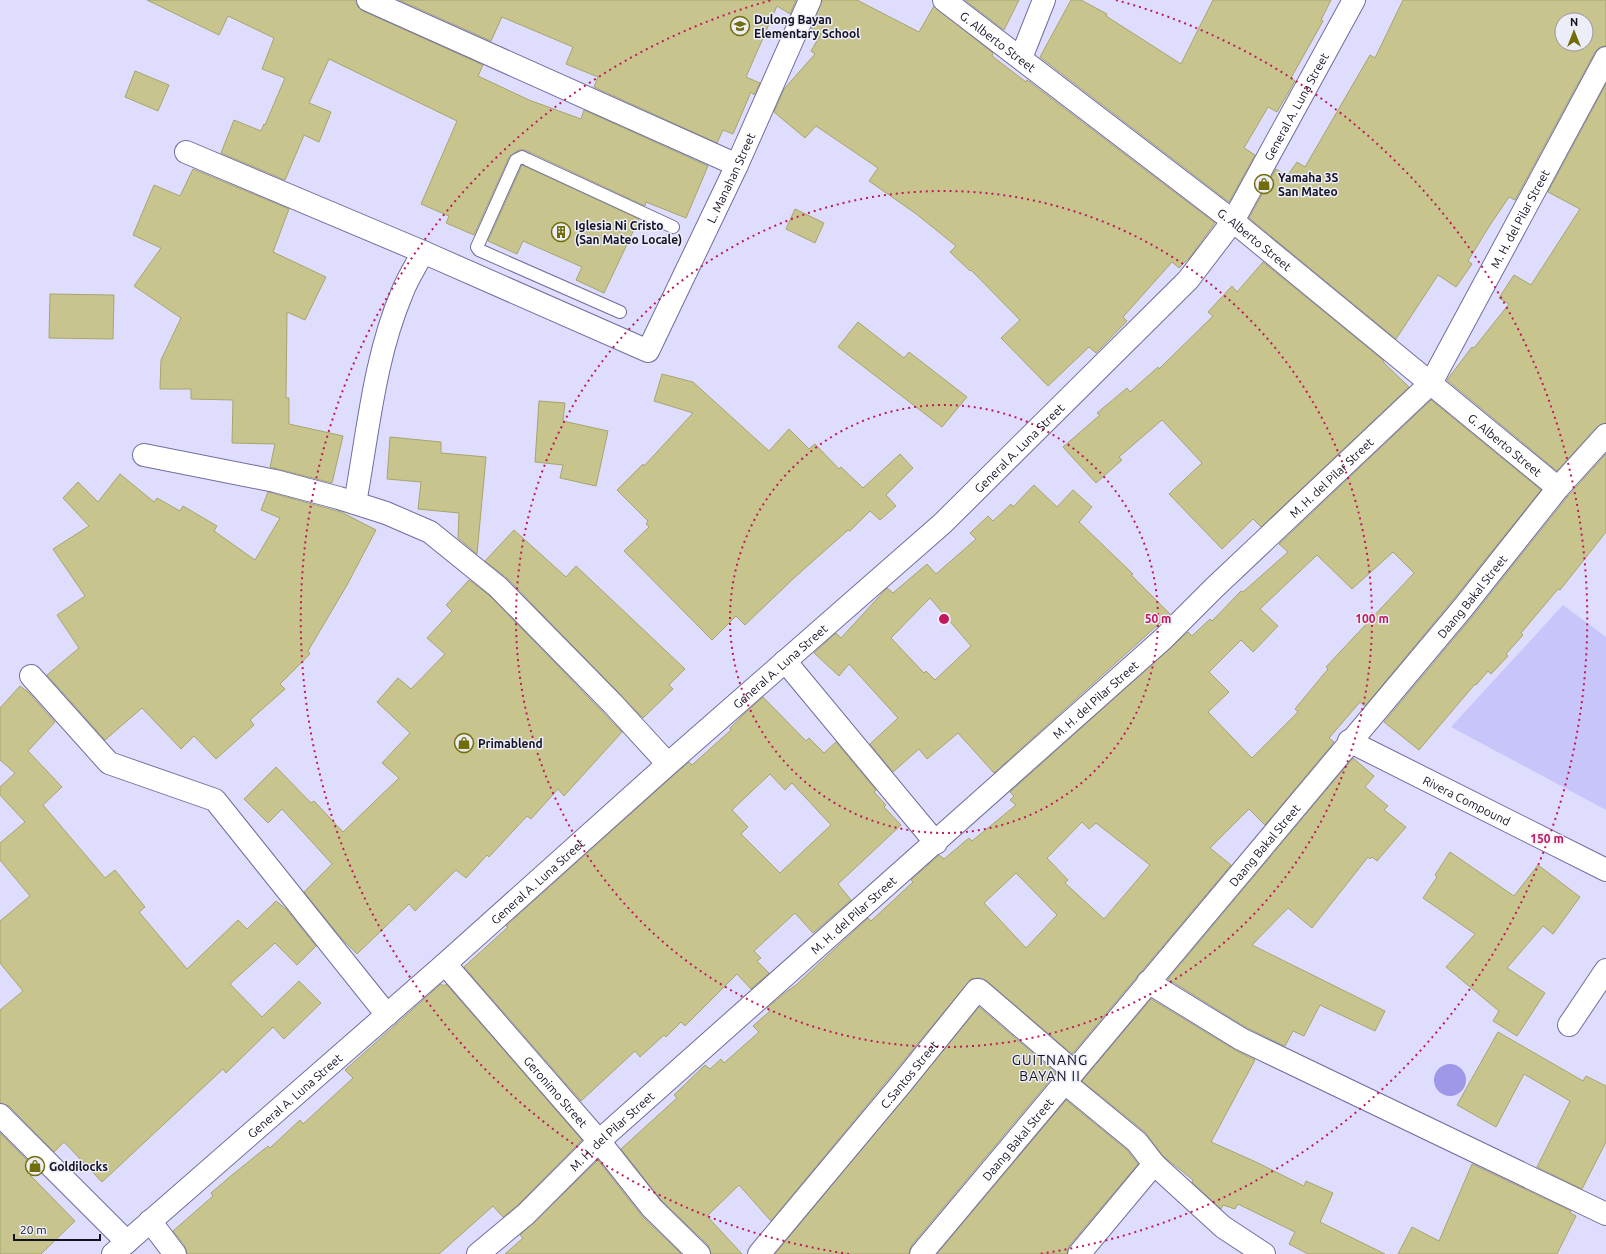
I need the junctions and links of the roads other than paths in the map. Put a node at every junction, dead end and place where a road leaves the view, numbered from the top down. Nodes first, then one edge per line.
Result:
1 (368, 0) edge
2 (810, 0) edge
3 (944, 0) edge
4 (1044, 0) edge
5 (1354, 0) edge
6 (1021, 58) junction
7 (1606, 58) edge
8 (186, 152) dead end
9 (737, 165) junction
10 (1233, 221) junction
11 (673, 227) dead end
12 (423, 252) junction
13 (620, 312) dead end
14 (1431, 382) junction
15 (1606, 435) edge
16 (144, 455) dead end
17 (1558, 488) junction
18 (355, 503) junction
19 (785, 661) junction
20 (31, 676) dead end
21 (1350, 741) junction
22 (668, 764) junction
23 (936, 843) junction
24 (1606, 870) edge
25 (446, 964) junction
26 (1606, 970) edge
27 (1148, 982) junction
28 (387, 1015) junction
29 (1569, 1025) dead end
30 (1068, 1077) junction
31 (0, 1115) edge
32 (599, 1141) junction
33 (1154, 1164) junction
34 (1606, 1214) edge
35 (150, 1221) junction
36 (120, 1248) edge
37 (175, 1254) edge
38 (478, 1254) edge
39 (699, 1254) edge
40 (759, 1254) edge
41 (921, 1254) edge
42 (1079, 1254) edge
43 (1264, 1254) edge

1 - 9 street
2 - 9 street, L. Manahan Street
3 - 6 street, G. Alberto Street
4 - 6 street
5 - 10 street, General A. Luna Street
6 - 10 street, G. Alberto Street
7 - 14 street, M. H. del Pilar Street
8 - 12 street
9 - 12 street, L. Manahan Street
10 - 14 street, G. Alberto Street
10 - 19 street, General A. Luna Street
11 - 13 lane
12 - 18 street
14 - 17 street, G. Alberto Street
14 - 23 street, M. H. del Pilar Street
15 - 17 street, Daang Bakal Street
16 - 18 street
17 - 21 street, Daang Bakal Street
18 - 22 street
19 - 22 street, General A. Luna Street
19 - 23 street
20 - 28 street
21 - 24 street, Rivera Compound
21 - 27 street, Daang Bakal Street
22 - 25 street, General A. Luna Street
23 - 32 street, M. H. del Pilar Street
25 - 28 street, General A. Luna Street
25 - 32 street, Geronimo Street
26 - 29 street
27 - 30 street, Daang Bakal Street
27 - 34 street
28 - 35 street, General A. Luna Street
30 - 33 street
30 - 40 street, C.Santos Street
30 - 41 street, Daang Bakal Street
31 - 36 street
32 - 38 street, M. H. del Pilar Street
32 - 39 street, Geronimo Street
33 - 42 street
33 - 43 street
35 - 36 street, General A. Luna Street
35 - 37 street

